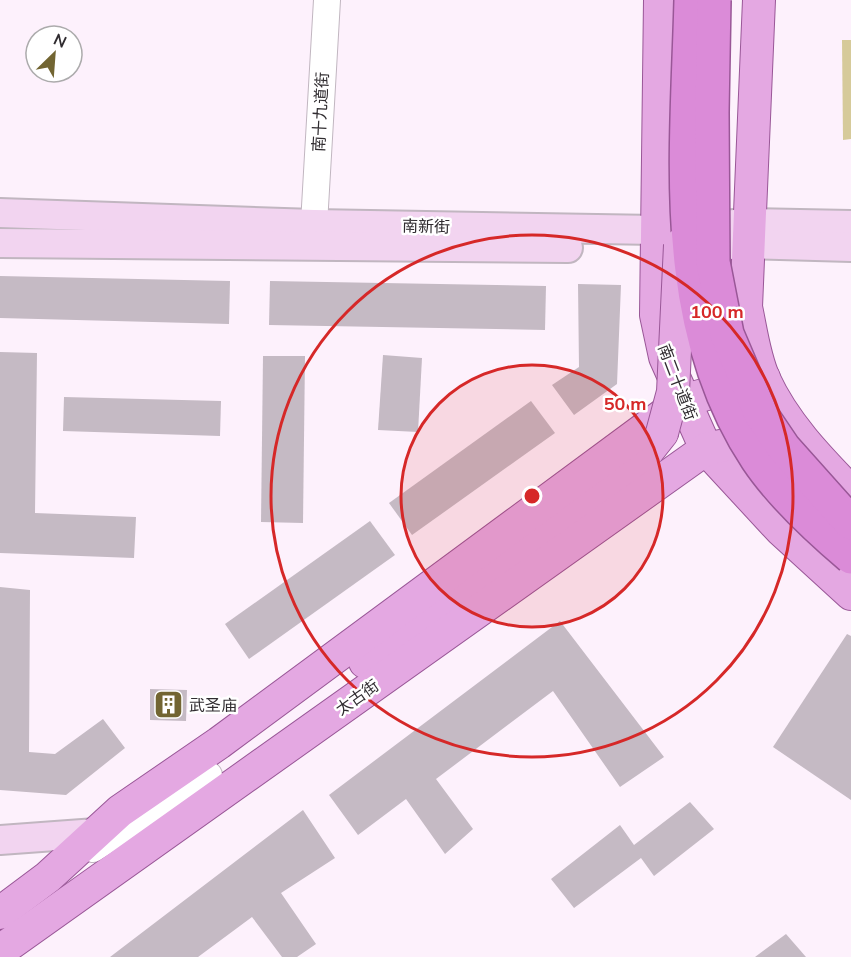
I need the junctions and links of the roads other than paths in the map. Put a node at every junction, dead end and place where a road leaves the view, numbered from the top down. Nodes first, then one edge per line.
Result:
1 (327, 0) edge
2 (660, 0) edge
3 (691, 0) edge
4 (714, 0) edge
5 (758, 4) edge
6 (686, 146) junction
7 (0, 213) edge
8 (314, 224) junction
9 (851, 225) edge
10 (748, 233) junction
11 (656, 240) junction
12 (0, 243) edge
13 (851, 246) edge
14 (764, 378) junction
15 (682, 401) junction
16 (795, 431) junction
17 (706, 449) junction
18 (851, 492) edge
19 (851, 523) edge
20 (851, 557) edge
21 (851, 594) edge
22 (210, 775) joint
23 (96, 833) junction
24 (0, 840) edge
25 (48, 877) junction
26 (2, 910) edge
27 (47, 917) junction
28 (0, 951) edge

1 - 8 street, 南十九道街
2 - 11 main road, 南二十道街
3 - 6 highway, bridge
4 - 19 highway, bridge
5 - 10 main road
6 - 20 highway, bridge
6 - 22 main road, 太古街, bridge
7 - 8 main road, 南新街
8 - 11 main road, 南新街
9 - 10 main road, 南新街
10 - 11 main road, 南新街
10 - 13 main road, 南新街
10 - 14 main road
11 - 12 main road, 南新街
11 - 15 main road, 南二十道街
14 - 15 main road
14 - 16 main road
15 - 17 main road, 南二十道街
15 - 23 main road
16 - 17 main road
16 - 18 main road
17 - 21 main road, 南二十道街
17 - 27 main road, 太古街
22 - 25 street, 太古街
23 - 24 main road
23 - 25 main road
25 - 26 main road
26 - 27 main road
27 - 28 main road, 太古街

